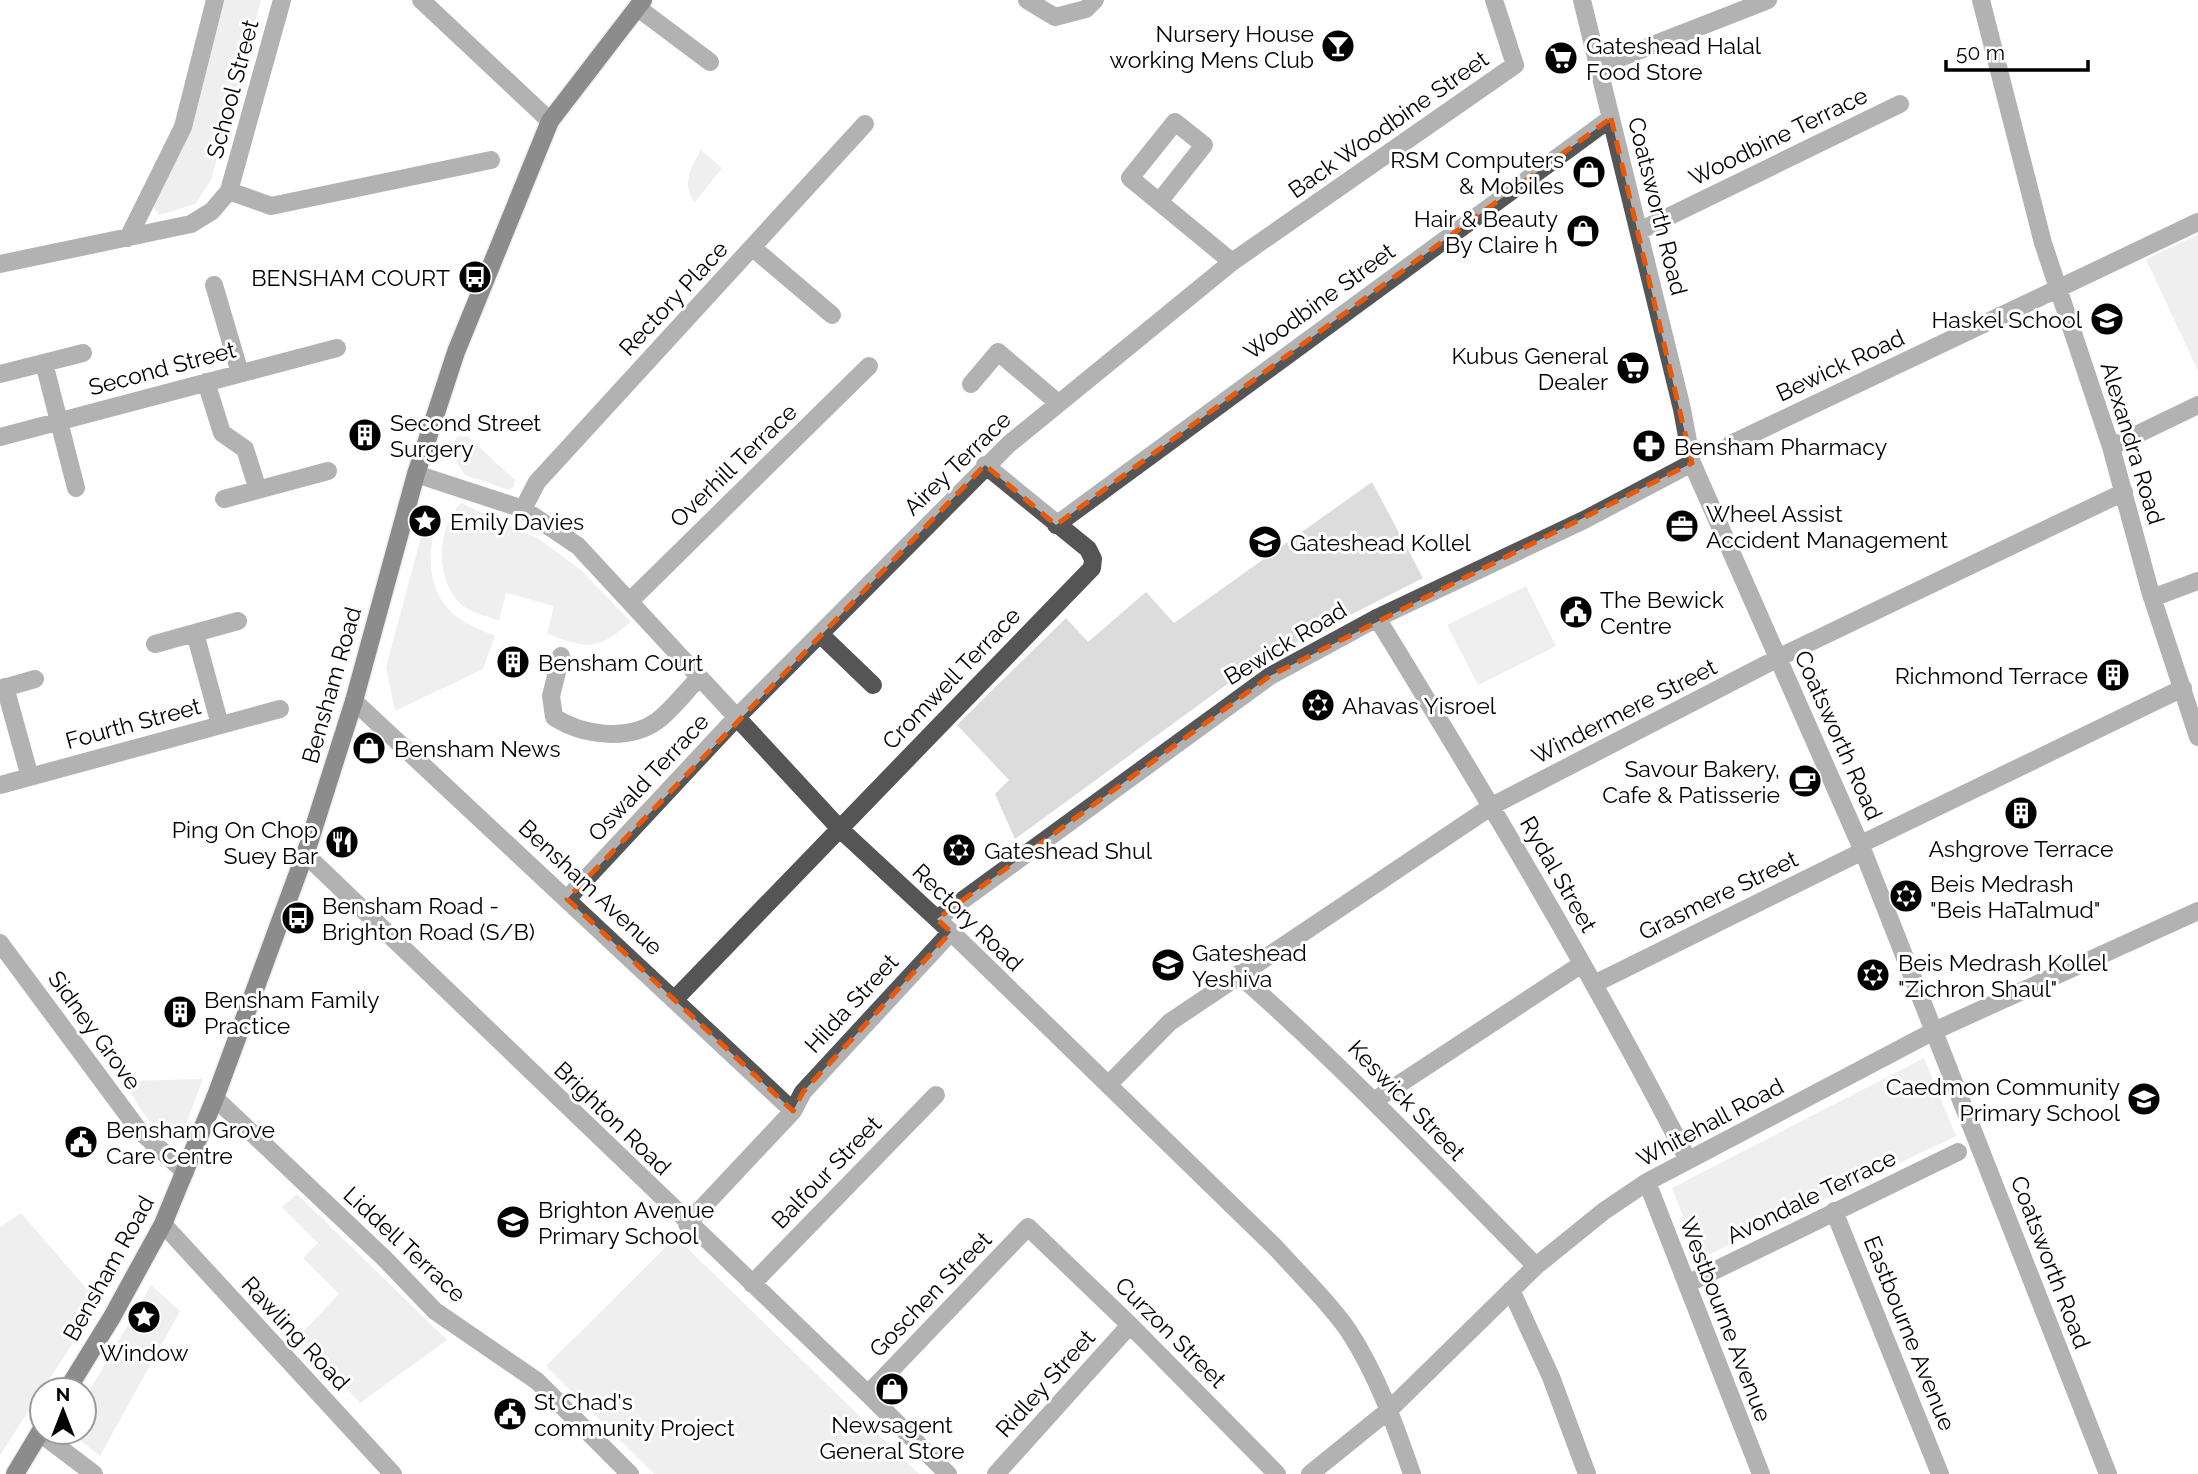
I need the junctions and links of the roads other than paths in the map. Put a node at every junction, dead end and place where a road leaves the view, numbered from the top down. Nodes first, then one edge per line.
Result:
1 (215, 0) edge
2 (282, 0) edge
3 (421, 0) edge
4 (1027, 0) edge
5 (1095, 0) edge
6 (1494, 0) edge
7 (1582, 0) edge
8 (1768, 0) edge
9 (1981, 0) edge
10 (640, 4) edge
11 (710, 62) dead end
12 (1599, 66) junction
13 (1900, 104) dead end
14 (1611, 118) junction
15 (550, 121) junction
16 (865, 124) dead end
17 (491, 160) dead end
18 (229, 191) junction
19 (1159, 202) junction
20 (2198, 222) edge
21 (1639, 231) junction
22 (128, 238) junction
23 (753, 248) junction
24 (1232, 262) junction
25 (0, 264) edge
26 (214, 285) dead end
27 (2058, 288) junction
28 (832, 315) dead end
29 (337, 348) dead end
30 (83, 353) dead end
31 (44, 363) junction
32 (869, 366) dead end
33 (240, 373) junction
34 (0, 374) edge
35 (206, 382) junction
36 (971, 384) dead end
37 (1058, 402) junction
38 (2198, 405) edge
39 (59, 421) junction
40 (0, 437) edge
41 (1731, 444) dead end
42 (2111, 447) junction
43 (1692, 463) junction
44 (985, 466) junction
45 (328, 471) dead end
46 (416, 474) junction
47 (76, 488) dead end
48 (258, 490) junction
49 (2124, 492) junction
50 (224, 499) dead end
51 (523, 509) junction
52 (1056, 525) junction
53 (2198, 581) edge
54 (2152, 598) junction
55 (631, 600) junction
56 (1377, 618) junction
57 (238, 621) dead end
58 (195, 633) junction
59 (821, 635) junction
60 (155, 644) dead end
61 (561, 656) dead end
62 (1779, 660) junction
63 (699, 678) junction
64 (35, 679) dead end
65 (873, 685) dead end
66 (3, 688) edge
67 (2183, 688) junction
68 (354, 701) junction
69 (280, 709) dead end
70 (736, 718) junction
71 (220, 725) junction
72 (2197, 733) edge
73 (30, 777) junction
74 (0, 785) edge
75 (1492, 806) junction
76 (841, 830) junction
77 (1862, 848) junction
78 (304, 854) junction
79 (567, 899) junction
80 (2198, 911) edge
81 (937, 919) junction
82 (951, 932) junction
83 (0, 943) edge
84 (1582, 964) junction
85 (1238, 974) junction
86 (1594, 984) junction
87 (675, 999) junction
88 (1934, 1031) junction
89 (1108, 1085) junction
90 (936, 1095) dead end
91 (215, 1098) junction
92 (1375, 1100) junction
93 (793, 1111) junction
94 (1958, 1152) dead end
95 (1688, 1160) junction
96 (185, 1172) junction
97 (1647, 1182) junction
98 (1834, 1211) junction
99 (163, 1224) junction
100 (687, 1224) junction
101 (1028, 1227) joint
102 (1536, 1266) junction
103 (752, 1284) junction
104 (1687, 1284) junction
105 (1511, 1290) junction
106 (1130, 1325) junction
107 (76, 1376) edge
108 (868, 1394) junction
109 (1389, 1410) junction
110 (32, 1446) edge
111 (59, 1446) edge
112 (15, 1474) edge
113 (94, 1474) edge
114 (393, 1474) edge
115 (630, 1474) edge
116 (948, 1474) edge
117 (996, 1474) edge
118 (1277, 1474) edge
119 (1310, 1474) edge
120 (1412, 1474) edge
121 (1587, 1474) edge
122 (1760, 1474) edge
123 (1940, 1474) edge
124 (2108, 1474) edge

1 - 22 street
2 - 18 street, School Street
3 - 15 street
4 - 5 street
6 - 24 street, Back Woodbine Street
7 - 12 street, Coatsworth Road
8 - 12 street
9 - 27 street, Alexandra Road
10 - 11 street
10 - 15 main road, Bensham Road
12 - 14 street, Coatsworth Road
13 - 21 street, Woodbine Terrace
14 - 21 street, Coatsworth Road
14 - 52 street, Woodbine Street
15 - 46 main road, Bensham Road
16 - 23 street, Rectory Place
17 - 18 street
18 - 22 street
19 - 19 street
19 - 24 street
20 - 27 street, Bewick Road
21 - 43 street, Coatsworth Road
22 - 25 street
23 - 28 street
23 - 51 street, Rectory Place
24 - 37 street, Airey Terrace
26 - 33 street
27 - 41 street, Bewick Road
27 - 42 street, Alexandra Road
29 - 33 street, Second Street
30 - 31 street
31 - 34 street
31 - 39 street
32 - 55 street, Overhill Terrace
33 - 35 street, Second Street
35 - 39 street, Second Street
35 - 48 street
36 - 37 street
37 - 44 street, Airey Terrace
38 - 42 street
39 - 40 street, Second Street
39 - 47 street
42 - 49 street, Alexandra Road
43 - 56 street, Bewick Road
43 - 62 street, Coatsworth Road
44 - 52 street
44 - 59 street, Airey Terrace
45 - 48 street
46 - 51 street, Rectory Road
46 - 68 main road, Bensham Road
48 - 50 street
49 - 54 street, Alexandra Road
49 - 62 street, Windermere Street
51 - 55 street, Rectory Road
52 - 76 street, Cromwell Terrace
53 - 54 street
54 - 67 street, Alexandra Road
55 - 63 street, Rectory Road
56 - 75 street, Rydal Street
56 - 81 street, Bewick Road
57 - 58 street
58 - 60 street
58 - 71 street
59 - 65 street
59 - 70 street, Airey Terrace
61 - 63 street
62 - 75 street, Windermere Street
62 - 77 street, Coatsworth Road
63 - 70 street, Rectory Road
64 - 66 street
66 - 73 street
67 - 72 street, Alexandra Road
67 - 77 street, Grasmere Street
68 - 78 main road, Bensham Road
68 - 79 street, Bensham Avenue
69 - 71 street, Fourth Street
70 - 76 street, Rectory Road
70 - 79 street, Oswald Terrace
71 - 73 street, Fourth Street
73 - 74 street, Fourth Street
75 - 84 street, Rydal Street
75 - 85 street, Windermere Street
76 - 81 street, Rectory Road
76 - 87 street, Cromwell Terrace
77 - 86 street, Grasmere Street
77 - 88 street, Coatsworth Road
78 - 91 main road, Bensham Road
78 - 100 street, Brighton Road
79 - 87 street, Bensham Avenue
80 - 88 street, Whitehall Road
81 - 82 street, Rectory Road
82 - 89 street, Rectory Road
82 - 93 street, Hilda Street
83 - 96 street, Sidney Grove
84 - 86 street, Rydal Street
84 - 92 street
85 - 89 street, Windermere Street
85 - 92 street, Keswick Street
86 - 95 street, Rydal Street
87 - 93 street, Bensham Avenue
88 - 95 street, Whitehall Road
88 - 124 street, Coatsworth Road
89 - 109 street, Rectory Road
90 - 103 street, Balfour Street
91 - 96 main road, Bensham Road
91 - 115 street, Liddell Terrace
92 - 102 street, Keswick Street
93 - 100 street, Hilda Street
94 - 98 street, Avondale Terrace
95 - 97 street, Whitehall Road
96 - 99 main road, Bensham Road
97 - 102 street, Whitehall Road
97 - 104 street, Westbourne Avenue
98 - 104 street, Avondale Terrace
98 - 123 street, Eastbourne Avenue
99 - 107 main road, Bensham Road
99 - 114 street, Rawling Road
100 - 103 street, Brighton Road
101 - 106 street, Curzon Street
101 - 108 street, Goschen Street
102 - 105 street, Whitehall Road
103 - 108 street, Brighton Road
104 - 122 street, Westbourne Avenue
105 - 109 street, Whitehall Road
105 - 121 street
106 - 117 street, Ridley Street
106 - 118 street, Curzon Street
108 - 116 street, Brighton Road
109 - 119 street, Whitehall Road
109 - 120 street, Rectory Road
110 - 112 main road
111 - 113 street

